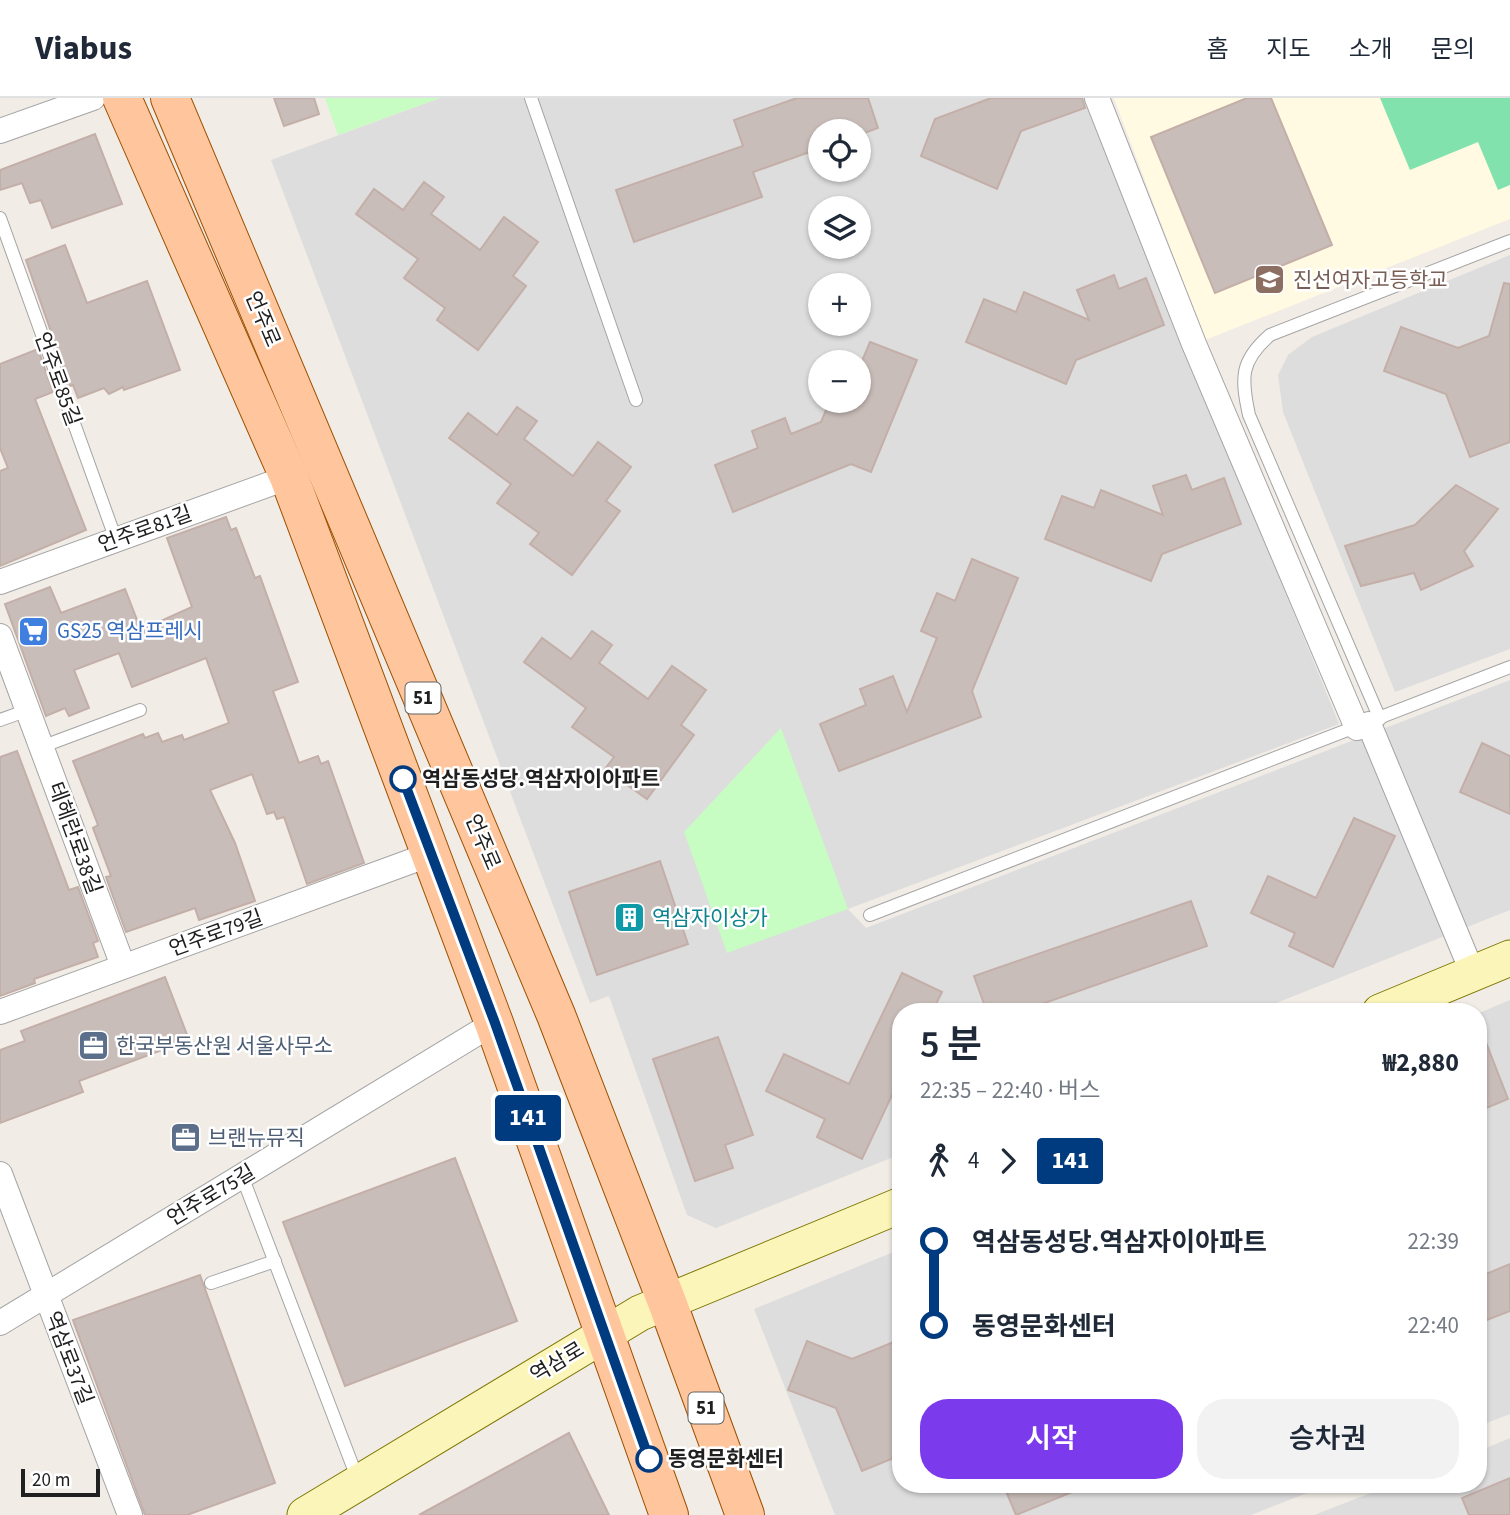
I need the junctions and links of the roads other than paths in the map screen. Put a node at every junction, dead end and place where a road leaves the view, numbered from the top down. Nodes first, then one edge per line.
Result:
1 (93, 98) edge
2 (122, 98) edge
3 (170, 98) edge
4 (531, 98) edge
5 (1097, 98) edge
6 (0, 131) edge
7 (0, 218) edge
8 (1510, 241) edge
9 (636, 400) dead end
10 (289, 477) junction
11 (116, 540) junction
12 (0, 582) edge
13 (0, 636) edge
14 (1510, 667) edge
15 (28, 710) junction
16 (140, 710) dead end
17 (0, 720) edge
18 (1369, 724) junction
19 (41, 747) junction
20 (431, 854) junction
21 (870, 915) dead end
22 (1510, 958) edge
23 (122, 966) junction
24 (1473, 974) junction
25 (1402, 1003) edge
26 (0, 1012) edge
27 (495, 1023) junction
28 (0, 1174) edge
29 (242, 1176) junction
30 (5, 1203) edge
31 (892, 1209) edge
32 (275, 1261) junction
33 (211, 1283) dead end
34 (45, 1296) junction
35 (667, 1302) junction
36 (0, 1323) edge
37 (605, 1333) junction
38 (359, 1482) junction
39 (130, 1515) edge
40 (305, 1515) edge
41 (669, 1515) edge
42 (745, 1515) edge

1 - 6 street
2 - 10 main road, 언주로 / 51
3 - 35 main road, 언주로 / 51
4 - 9 lane
5 - 18 street
7 - 11 lane, 언주로85길
8 - 18 lane
10 - 11 street, 언주로81길
10 - 20 main road, 언주로 / 51
11 - 12 street, 언주로81길
13 - 15 street, 테헤란로38길
14 - 18 lane
15 - 17 lane
15 - 19 street, 테헤란로38길
16 - 19 lane
18 - 21 lane
18 - 24 street
19 - 23 street, 테헤란로38길
20 - 23 street, 언주로79길
20 - 27 main road, 언주로 / 51
22 - 24 main road
23 - 26 street, 언주로79길
24 - 25 main road
27 - 29 street, 언주로75길
27 - 37 main road, 언주로 / 51
28 - 30 street, 역삼로37길
29 - 32 lane
29 - 34 street, 언주로75길
30 - 34 street, 역삼로37길
31 - 35 main road, 역삼로
32 - 33 lane
32 - 38 lane
34 - 36 street, 언주로75길
34 - 39 street, 역삼로37길
35 - 37 main road, 역삼로
35 - 42 main road, 언주로 / 51
37 - 38 main road, 역삼로
37 - 41 main road, 언주로 / 51
38 - 40 main road, 역삼로

